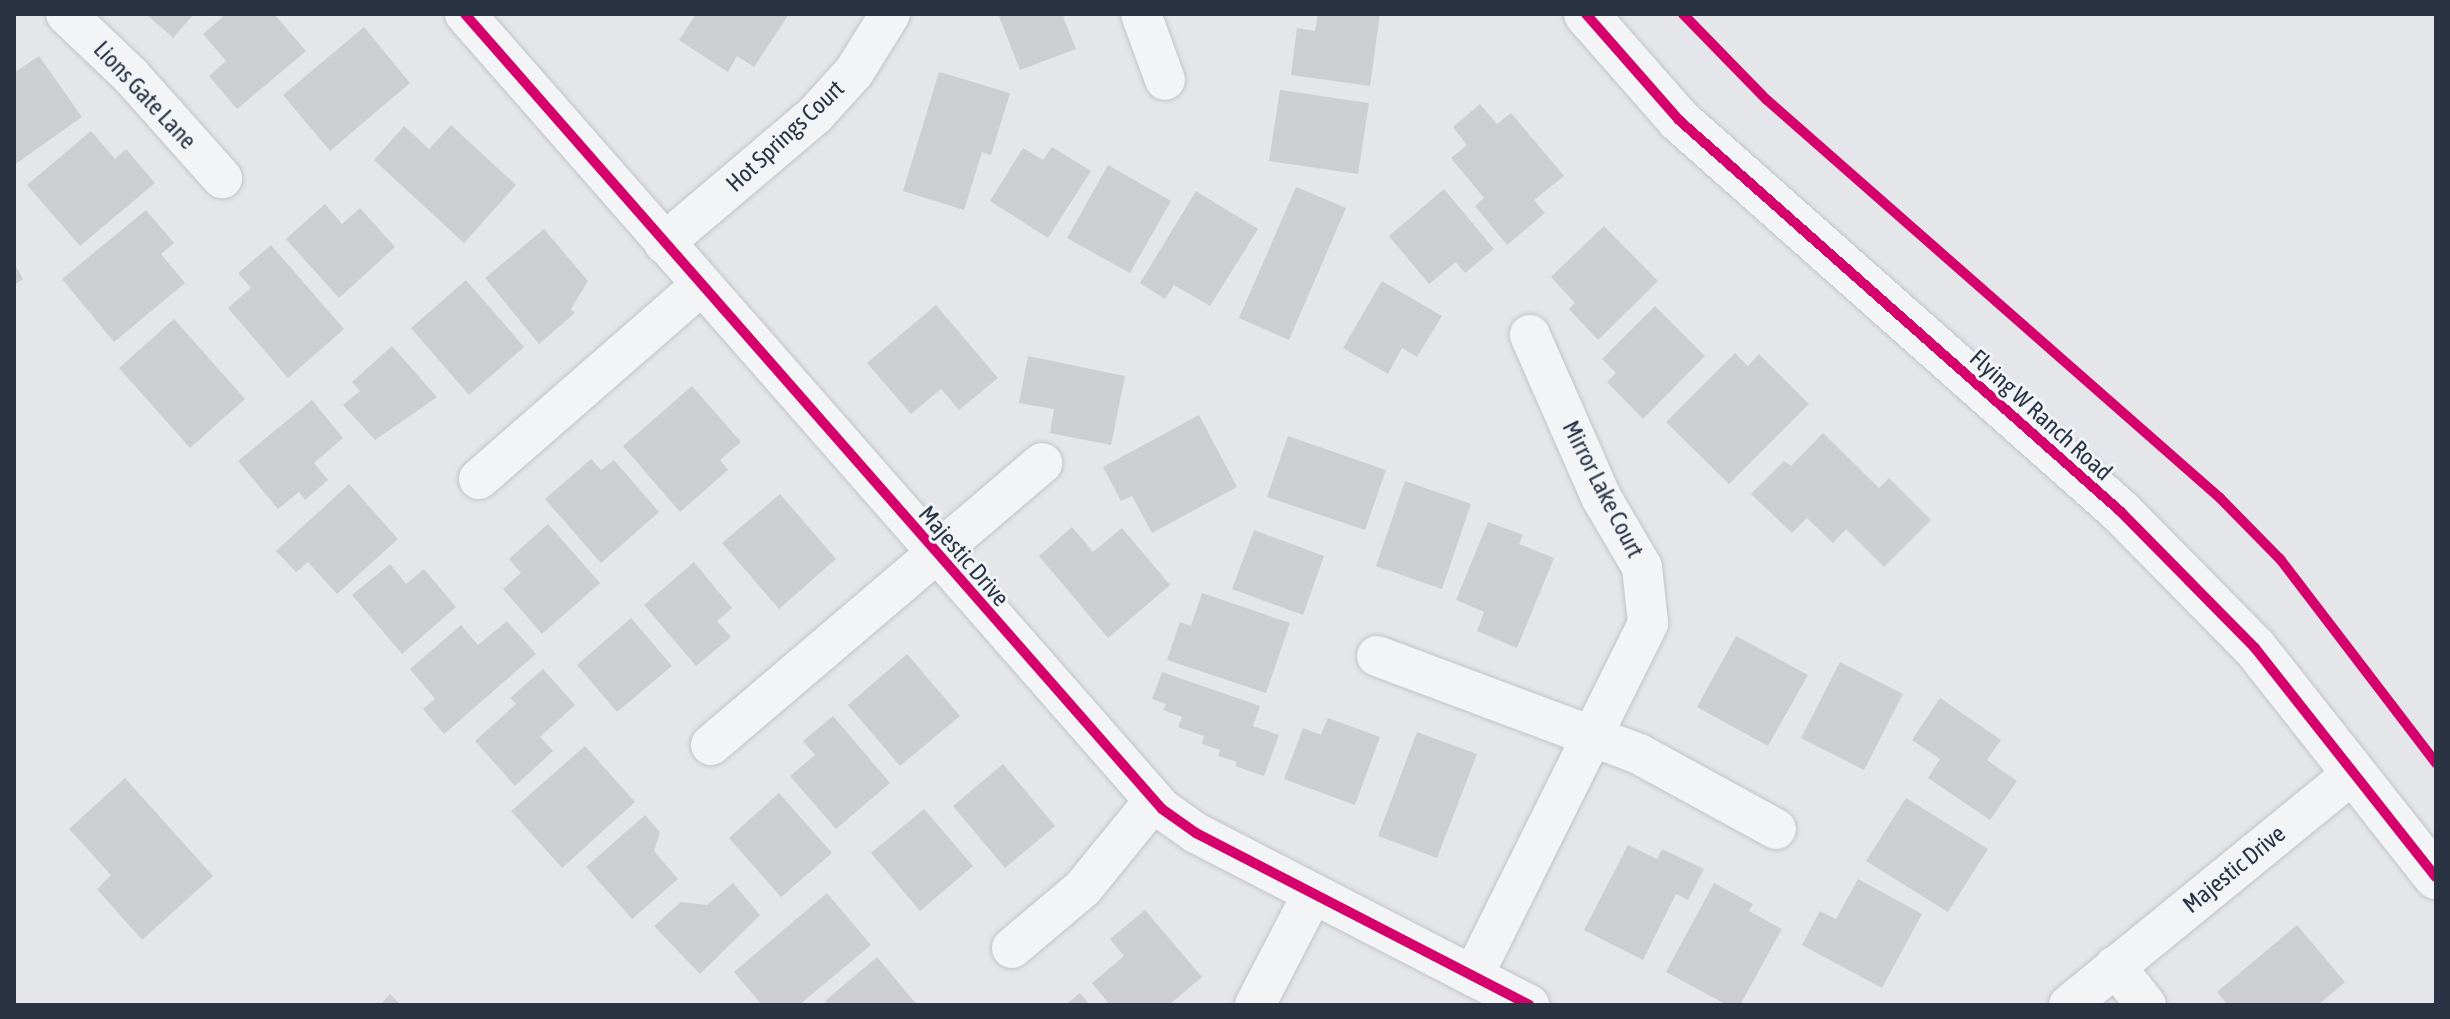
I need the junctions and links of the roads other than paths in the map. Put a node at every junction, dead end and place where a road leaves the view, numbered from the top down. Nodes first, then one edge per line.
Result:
1 (66, 14) edge
2 (465, 14) edge
3 (890, 14) edge
4 (1141, 14) edge
5 (1586, 14) edge
6 (1165, 80) dead end
7 (222, 178) dead end
8 (664, 243) junction
9 (701, 285) junction
10 (1530, 335) dead end
11 (1042, 463) dead end
12 (479, 479) dead end
13 (934, 552) junction
14 (1377, 656) dead end
15 (1595, 735) junction
16 (711, 745) dead end
17 (2353, 773) junction
18 (1154, 801) junction
19 (1776, 829) dead end
20 (2436, 877) edge
21 (1313, 893) junction
22 (1012, 948) dead end
23 (2115, 966) junction
24 (1473, 976) junction
25 (1255, 1005) edge
26 (1529, 1005) edge
27 (2069, 1005) edge
28 (2146, 1005) edge

1 - 7 street, Lions Gate Lane
2 - 8 street, Majestic Drive
3 - 8 street, Hot Springs Court
4 - 6 street
5 - 17 street, Flying W Ranch Road
8 - 9 street, Majestic Drive
9 - 12 street
9 - 13 street, Majestic Drive
10 - 15 street, Mirror Lake Court
11 - 13 street, Majestic Drive
13 - 16 street, Majestic Drive
13 - 18 street, Majestic Drive
14 - 15 street
15 - 19 street
15 - 24 street, Mirror Lake Court
17 - 20 street, Flying W Ranch Road
17 - 23 street, Majestic Drive
18 - 21 street, Majestic Drive
18 - 22 street
21 - 24 street, Majestic Drive
21 - 25 street
23 - 27 street, Majestic Drive
23 - 28 street
24 - 26 street, Majestic Drive

